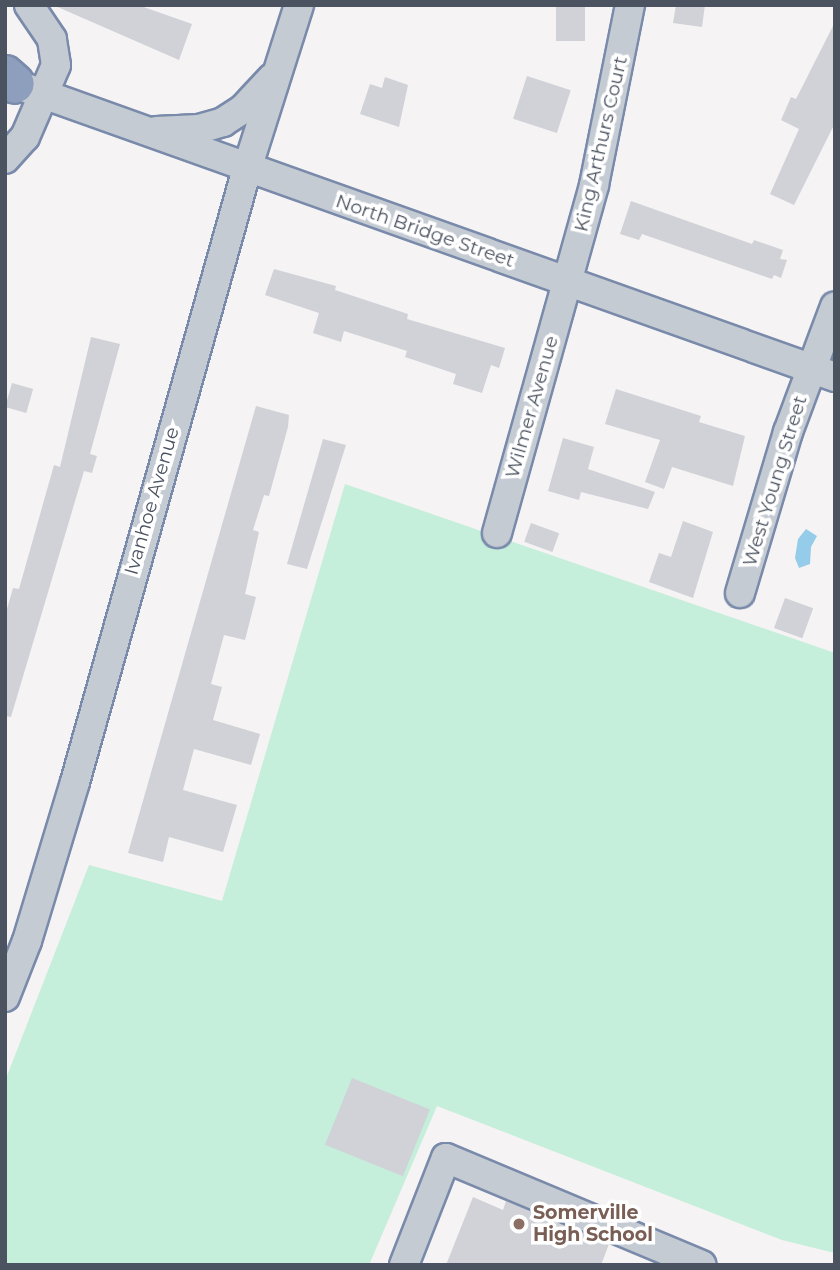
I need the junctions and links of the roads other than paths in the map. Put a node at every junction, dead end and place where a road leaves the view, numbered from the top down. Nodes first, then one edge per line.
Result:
1 (29, 5) edge
2 (299, 5) edge
3 (630, 5) edge
4 (282, 64) junction
5 (18, 85) edge
6 (143, 132) junction
7 (5, 159) edge
8 (247, 169) junction
9 (567, 281) junction
10 (835, 306) edge
11 (823, 373) edge
12 (497, 533) dead end
13 (740, 593) dead end
14 (5, 997) edge
15 (404, 1265) edge
16 (702, 1265) edge

1 - 5 street
2 - 4 street, Ivanhoe Avenue
3 - 9 street, King Arthurs Court
4 - 6 street
4 - 8 street, Ivanhoe Avenue
5 - 6 street, North Bridge Street
5 - 7 street
6 - 8 street, North Bridge Street
8 - 9 street, North Bridge Street
8 - 14 street, Ivanhoe Avenue
9 - 11 street, North Bridge Street
9 - 12 street, Wilmer Avenue
10 - 11 street, West Young Street
11 - 13 street, West Young Street
15 - 16 street

